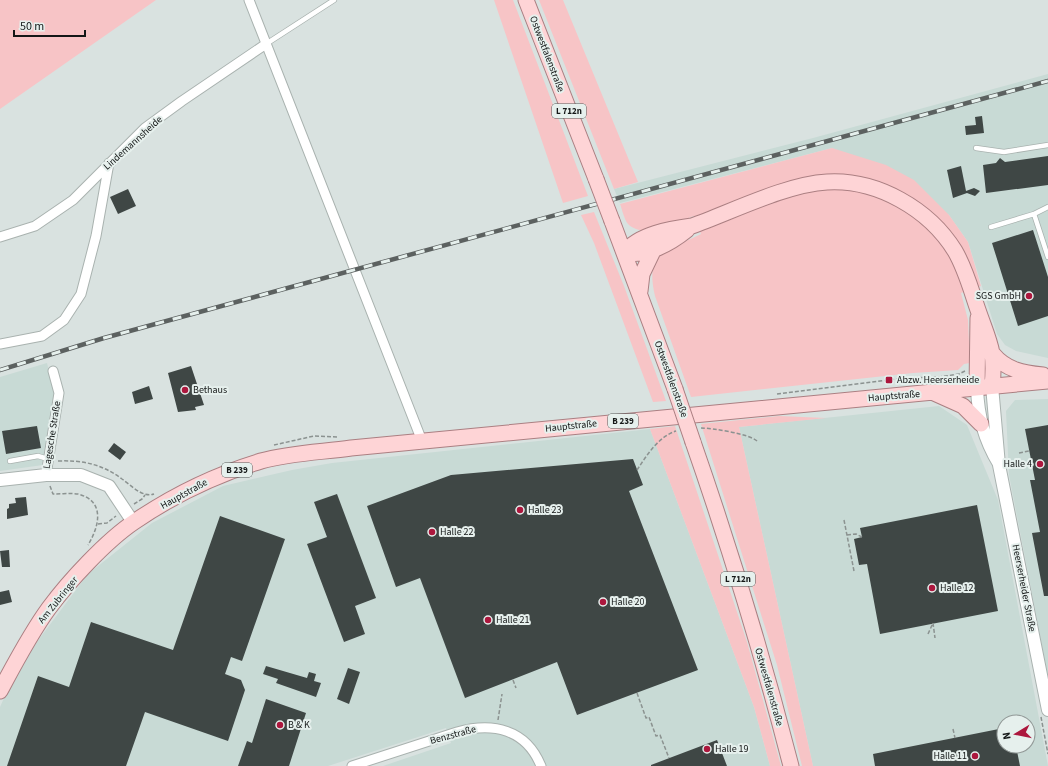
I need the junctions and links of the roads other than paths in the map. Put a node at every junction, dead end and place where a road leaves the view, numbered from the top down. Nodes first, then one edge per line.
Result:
1 (249, 0) edge
2 (334, 0) edge
3 (526, 0) edge
4 (266, 44) junction
5 (1048, 145) edge
6 (976, 148) dead end
7 (109, 163) junction
8 (1048, 207) edge
9 (1034, 214) junction
10 (612, 221) junction
11 (991, 227) dead end
12 (0, 237) edge
13 (651, 243) junction
14 (625, 252) junction
15 (1048, 257) edge
16 (640, 292) junction
17 (978, 309) junction
18 (0, 344) edge
19 (993, 354) junction
20 (53, 371) dead end
21 (1048, 375) edge
22 (1048, 381) edge
23 (992, 386) junction
24 (977, 388) junction
25 (933, 392) junction
26 (981, 424) junction
27 (422, 441) junction
28 (48, 459) junction
29 (10, 461) dead end
30 (999, 465) junction
31 (46, 475) junction
32 (0, 480) edge
33 (133, 522) junction
34 (0, 691) edge
35 (1048, 710) edge
36 (352, 766) edge
37 (541, 766) edge
38 (791, 766) edge

1 - 4 street
2 - 4 lane
3 - 10 main road, Ostwestfalenstraße / L 712n, bridge
4 - 7 street, Lindemannsheide
4 - 27 street
5 - 6 lane
7 - 12 street, Lindemannsheide
7 - 18 street
8 - 9 lane
9 - 11 lane
9 - 15 lane
10 - 13 main road
10 - 14 main road, Ostwestfalenstraße / L 712n
13 - 14 main road
13 - 16 main road
13 - 17 main road
14 - 16 main road, Ostwestfalenstraße / L 712n
16 - 38 main road, Ostwestfalenstraße / L 712n, bridge
17 - 19 main road
17 - 24 main road
19 - 21 main road
19 - 23 main road
20 - 28 street, Lagesche Straße
22 - 23 main road, Hauptstraße / B 239
23 - 24 main road, Hauptstraße / B 239
23 - 30 street, Heerserheider Straße
24 - 25 main road, Hauptstraße / B 239
24 - 26 street, Heerserheider Straße
25 - 26 main road
25 - 27 main road, Hauptstraße / B 239
26 - 30 street, Heerserheider Straße
27 - 33 main road, Hauptstraße / B 239
28 - 29 lane
28 - 31 street, Lagesche Straße
30 - 35 street, Heerserheider Straße
31 - 32 street, Lagesche Straße
31 - 33 street, Lagesche Straße
33 - 34 main road, Am Zubringer / B 239
36 - 37 street, Benzstraße

